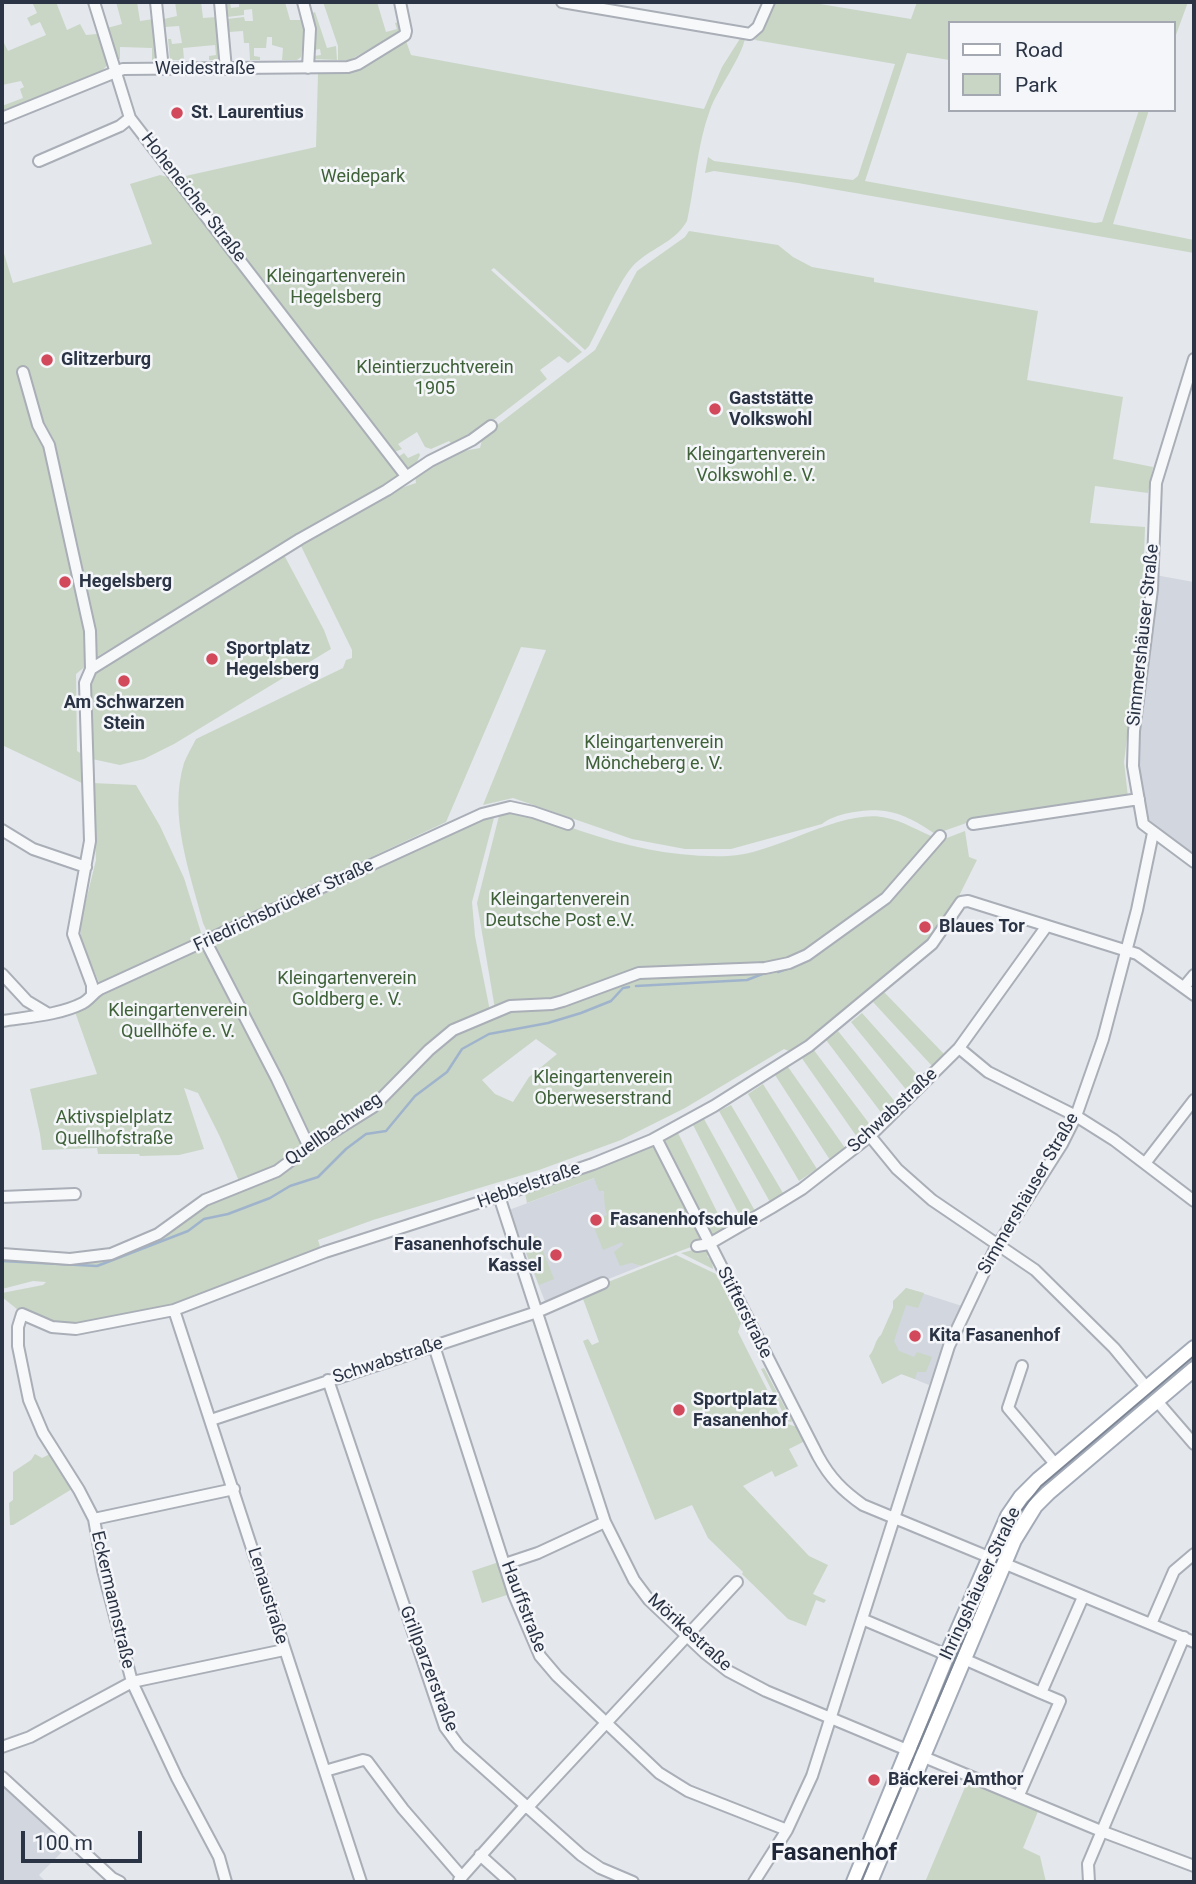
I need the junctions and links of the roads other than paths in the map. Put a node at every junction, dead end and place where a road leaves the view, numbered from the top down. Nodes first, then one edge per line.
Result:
1 (94, 2) edge
2 (156, 2) edge
3 (220, 2) edge
4 (303, 2) edge
5 (400, 2) edge
6 (562, 2) edge
7 (769, 2) edge
8 (308, 68) junction
9 (163, 69) junction
10 (226, 69) junction
11 (114, 71) junction
12 (2, 118) edge
13 (131, 118) junction
14 (38, 161) dead end
15 (1194, 359) edge
16 (23, 372) dead end
17 (491, 426) dead end
18 (405, 476) junction
19 (91, 665) junction
20 (1139, 799) junction
21 (568, 824) dead end
22 (973, 824) dead end
23 (2, 830) edge
24 (1153, 833) junction
25 (940, 836) dead end
26 (1194, 862) edge
27 (86, 867) junction
28 (1046, 927) junction
29 (206, 942) junction
30 (1126, 951) junction
31 (2, 974) edge
32 (1194, 975) edge
33 (1184, 987) junction
34 (92, 993) junction
35 (1194, 995) edge
36 (47, 1013) junction
37 (2, 1021) edge
38 (959, 1048) junction
39 (1194, 1100) edge
40 (1076, 1116) junction
41 (870, 1136) junction
42 (656, 1138) junction
43 (309, 1147) junction
44 (1146, 1162) junction
45 (75, 1194) dead end
46 (499, 1196) junction
47 (2, 1197) edge
48 (1194, 1200) edge
49 (709, 1244) junction
50 (997, 1245) junction
51 (696, 1246) dead end
52 (2, 1254) edge
53 (603, 1283) dead end
54 (174, 1310) junction
55 (537, 1312) junction
56 (22, 1314) joint
57 (434, 1346) junction
58 (1194, 1348) edge
59 (1022, 1366) dead end
60 (1194, 1369) edge
61 (328, 1380) junction
62 (1152, 1394) junction
63 (211, 1420) junction
64 (1194, 1444) edge
65 (1055, 1465) junction
66 (234, 1489) junction
67 (894, 1518) junction
68 (94, 1519) junction
69 (605, 1522) junction
70 (1194, 1554) edge
71 (989, 1556) junction
72 (1005, 1563) junction
73 (505, 1564) junction
74 (737, 1582) dead end
75 (1083, 1597) junction
76 (862, 1619) junction
77 (1151, 1624) junction
78 (687, 1636) junction
79 (1189, 1639) edge
80 (284, 1650) junction
81 (947, 1655) junction
82 (964, 1659) junction
83 (132, 1682) junction
84 (1041, 1693) junction
85 (832, 1718) junction
86 (606, 1723) junction
87 (2, 1746) edge
88 (916, 1752) junction
89 (325, 1771) junction
90 (2, 1777) edge
91 (1019, 1795) junction
92 (526, 1807) junction
93 (787, 1830) junction
94 (1101, 1831) junction
95 (480, 1855) junction
96 (1194, 1864) edge
97 (459, 1880) edge
98 (120, 1882) edge
99 (226, 1882) edge
100 (361, 1882) edge
101 (510, 1882) edge
102 (633, 1882) edge
103 (754, 1882) edge
104 (854, 1882) edge
105 (870, 1882) edge
106 (1089, 1882) edge

1 - 11 street, Hoheneicher Straße
2 - 9 street
3 - 10 street
4 - 8 street
5 - 8 street, Weidestraße
6 - 7 street
8 - 10 street, Weidestraße
9 - 10 street, Weidestraße
9 - 11 street, Weidestraße
11 - 12 street, Weidestraße
11 - 13 street, Hoheneicher Straße
13 - 14 street
13 - 18 street, Hoheneicher Straße
15 - 20 street, Simmershäuser Straße
16 - 19 street
17 - 18 street
18 - 19 street
19 - 27 street
20 - 22 street
20 - 24 street, Simmershäuser Straße
21 - 29 street, Friedrichsbrücker Straße
23 - 27 street
24 - 26 street
24 - 30 street, Simmershäuser Straße
25 - 43 street, Quellbachweg
27 - 34 street
28 - 30 street
28 - 38 street, Schwabstraße
28 - 42 street, Hebbelstraße
29 - 34 street, Friedrichsbrücker Straße
29 - 43 street
30 - 33 street
30 - 40 street, Simmershäuser Straße
31 - 36 street
32 - 33 street
33 - 35 street
34 - 36 street, Friedrichsbrücker Straße
36 - 37 street, Friedrichsbrücker Straße
38 - 40 street
38 - 41 street, Schwabstraße
39 - 44 street
40 - 44 street
40 - 50 street, Simmershäuser Straße
41 - 49 street, Schwabstraße
41 - 50 street
42 - 46 street, Hebbelstraße
42 - 49 street, Stifterstraße
43 - 52 street, Quellbachweg
44 - 48 street
45 - 47 street
46 - 54 street, Hebbelstraße
46 - 55 street, Mörikestraße
49 - 51 street, Schwabstraße
49 - 67 street, Stifterstraße
50 - 62 street
50 - 67 street, Simmershäuser Straße
53 - 55 street, Schwabstraße
54 - 56 street, Hebbelstraße
54 - 63 street, Lenaustraße
55 - 57 street, Schwabstraße
55 - 69 street, Mörikestraße
56 - 68 street, Eckermannstraße
57 - 61 street, Schwabstraße
57 - 73 street, Hauffstraße
58 - 62 main road, Ihringshäuser Straße
59 - 65 street
60 - 62 main road, Ihringshäuser Straße
61 - 63 street, Schwabstraße
61 - 92 street, Grillparzerstraße
62 - 64 street
62 - 65 main road, Ihringshäuser Straße
62 - 72 main road, Ihringshäuser Straße
63 - 66 street, Lenaustraße
65 - 71 main road, Ihringshäuser Straße
66 - 68 street
66 - 80 street, Lenaustraße
67 - 71 street, Stifterstraße
67 - 76 street, Simmershäuser Straße
68 - 83 street, Eckermannstraße
69 - 73 street
69 - 78 street, Mörikestraße
70 - 77 street
71 - 72 street, Stifterstraße
71 - 81 main road, Ihringshäuser Straße
72 - 75 street, Stifterstraße
72 - 82 main road, Ihringshäuser Straße
73 - 86 street, Hauffstraße
74 - 78 street
75 - 77 street, Stifterstraße
75 - 84 street
76 - 81 street
76 - 85 street, Simmershäuser Straße
77 - 79 street, Stifterstraße
78 - 85 street, Mörikestraße
78 - 86 street
79 - 94 street
80 - 83 street
80 - 89 street, Lenaustraße
81 - 88 main road, Ihringshäuser Straße
82 - 84 street
82 - 88 main road, Ihringshäuser Straße
83 - 87 street
83 - 99 street, Eckermannstraße
84 - 91 street
85 - 88 street, Mörikestraße
85 - 93 street, Simmershäuser Straße
86 - 92 street
86 - 93 street, Hauffstraße
88 - 91 street, Mörikestraße
88 - 104 main road, Ihringshäuser Straße
88 - 105 main road, Ihringshäuser Straße
89 - 97 street
89 - 100 street, Lenaustraße
90 - 98 street
91 - 94 street, Mörikestraße
92 - 95 street
92 - 102 street, Grillparzerstraße
93 - 103 street, Simmershäuser Straße
94 - 96 street, Mörikestraße
94 - 106 street
95 - 97 street
95 - 101 street

